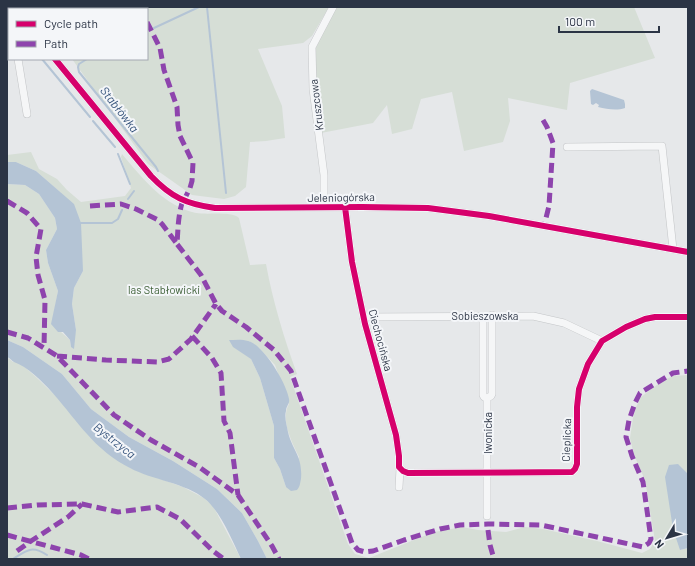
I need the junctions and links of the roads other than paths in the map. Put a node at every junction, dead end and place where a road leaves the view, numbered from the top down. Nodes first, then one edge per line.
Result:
1 (333, 7) edge
2 (18, 60) edge
3 (56, 60) edge
4 (27, 114) dead end
5 (567, 147) dead end
6 (324, 207) junction
7 (345, 207) junction
8 (672, 249) junction
9 (688, 252) edge
10 (492, 315) junction
11 (483, 316) junction
12 (363, 317) junction
13 (688, 317) edge
14 (602, 341) junction
15 (487, 398) junction
16 (400, 469) junction
17 (487, 472) junction
18 (398, 487) dead end
19 (487, 516) dead end

1 - 6 street, Kruszcowa
2 - 4 street
3 - 6 street, Jeleniogórska
5 - 8 street
6 - 7 street, Jeleniogórska
7 - 8 street, Jeleniogórska
7 - 12 street, Ciechocińska
8 - 9 street, Jeleniogórska
10 - 11 street, Sobieszowska
10 - 14 street, Sobieszowska
10 - 15 street, Iwonicka
11 - 12 street, Sobieszowska
11 - 15 street, Iwonicka
12 - 16 street, Ciechocińska
13 - 14 street, Cieplicka
14 - 17 street, Cieplicka
15 - 17 street, Iwonicka
16 - 17 street, Cieplicka
16 - 18 street, Ciechocińska
17 - 19 street, Iwonicka

